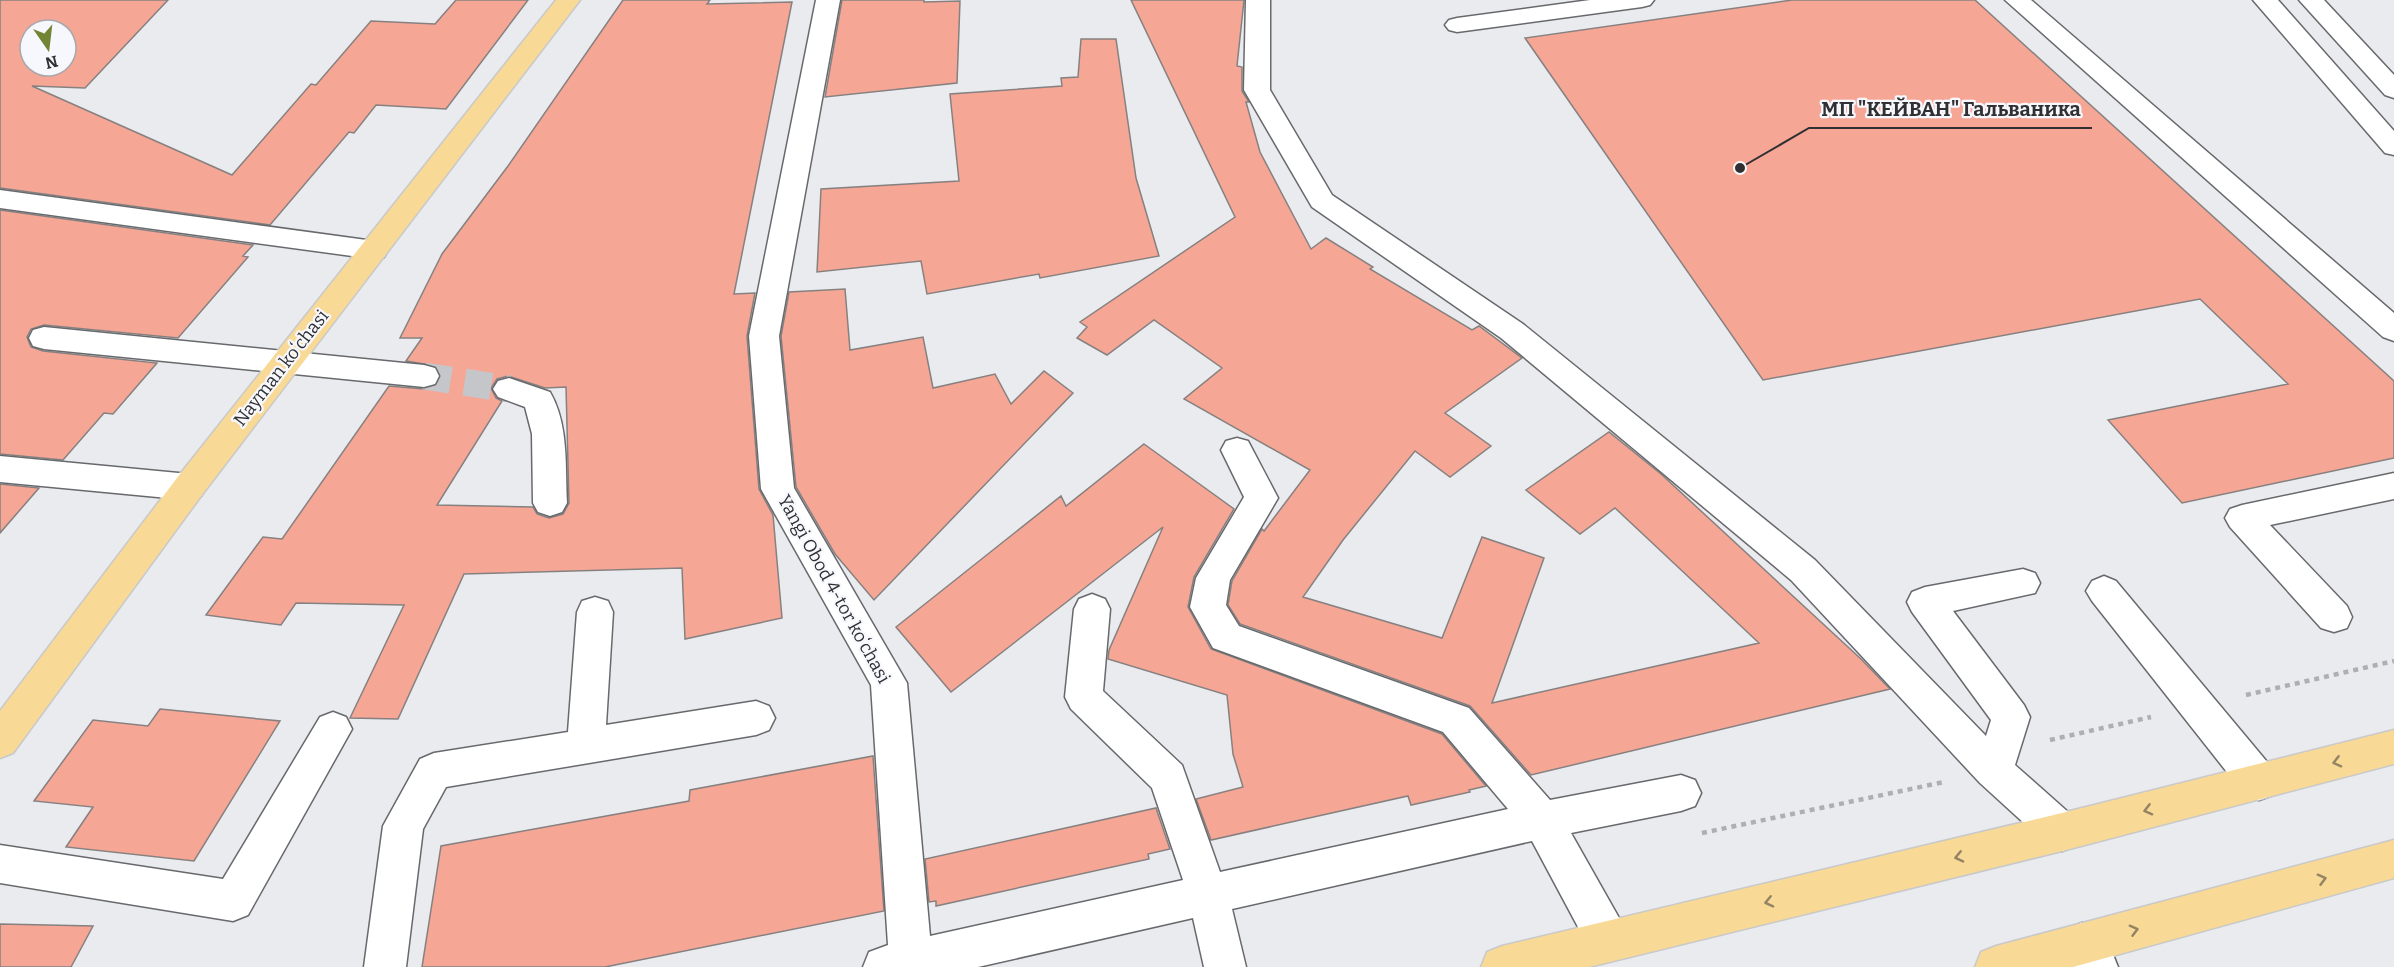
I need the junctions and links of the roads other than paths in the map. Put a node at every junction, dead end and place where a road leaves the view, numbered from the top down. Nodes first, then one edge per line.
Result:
1 (568, 0) edge
2 (828, 0) edge
3 (1258, 0) edge
4 (1642, 0) edge
5 (2017, 0) edge
6 (2265, 0) edge
7 (2311, 0) edge
8 (1597, 3) edge
9 (1457, 25) dead end
10 (2394, 90) edge
11 (2394, 147) edge
12 (0, 199) edge
13 (374, 250) junction
14 (2394, 330) edge
15 (44, 339) dead end
16 (285, 361) junction
17 (424, 376) tunnel mouth
18 (510, 389) tunnel mouth
19 (1237, 450) dead end
20 (0, 469) edge
21 (2394, 486) edge
22 (189, 487) junction
23 (550, 503) dead end
24 (2023, 583) dead end
25 (2104, 591) dead end
26 (1092, 609) dead end
27 (595, 612) dead end
28 (2334, 617) dead end
29 (756, 718) dead end
30 (333, 729) dead end
31 (3, 734) edge
32 (586, 746) junction
33 (2394, 747) edge
34 (1994, 771) junction
35 (2259, 782) junction
36 (1681, 793) dead end
37 (1542, 820) junction
38 (2062, 832) junction
39 (2394, 859) edge
40 (0, 864) edge
41 (1208, 895) junction
42 (1608, 940) junction
43 (2089, 956) edge
44 (902, 965) edge
45 (385, 967) edge
46 (1225, 967) edge
47 (1502, 967) edge
48 (1996, 967) edge

1 - 13 main road, Nayman koʻchasi
2 - 44 street, Yangi Obod 4-tor koʻchasi
3 - 34 street
4 - 8 street
5 - 14 street
6 - 11 street
7 - 10 street
8 - 9 street
12 - 13 street
13 - 16 main road, Nayman koʻchasi
15 - 16 street
16 - 17 street
16 - 22 main road, Nayman koʻchasi
18 - 23 street
19 - 37 street
20 - 22 street
21 - 28 street
22 - 31 main road, Nayman koʻchasi
24 - 34 street
25 - 35 street
26 - 41 street
27 - 32 street
29 - 32 street
30 - 40 street
32 - 45 street
33 -> 35 main road
34 - 38 street
35 -> 38 main road
36 - 37 street
37 - 41 street
37 - 42 street
38 -> 42 main road
43 -> 39 main road
41 - 44 street
41 - 46 street
42 - 47 main road
43 - 48 main road

